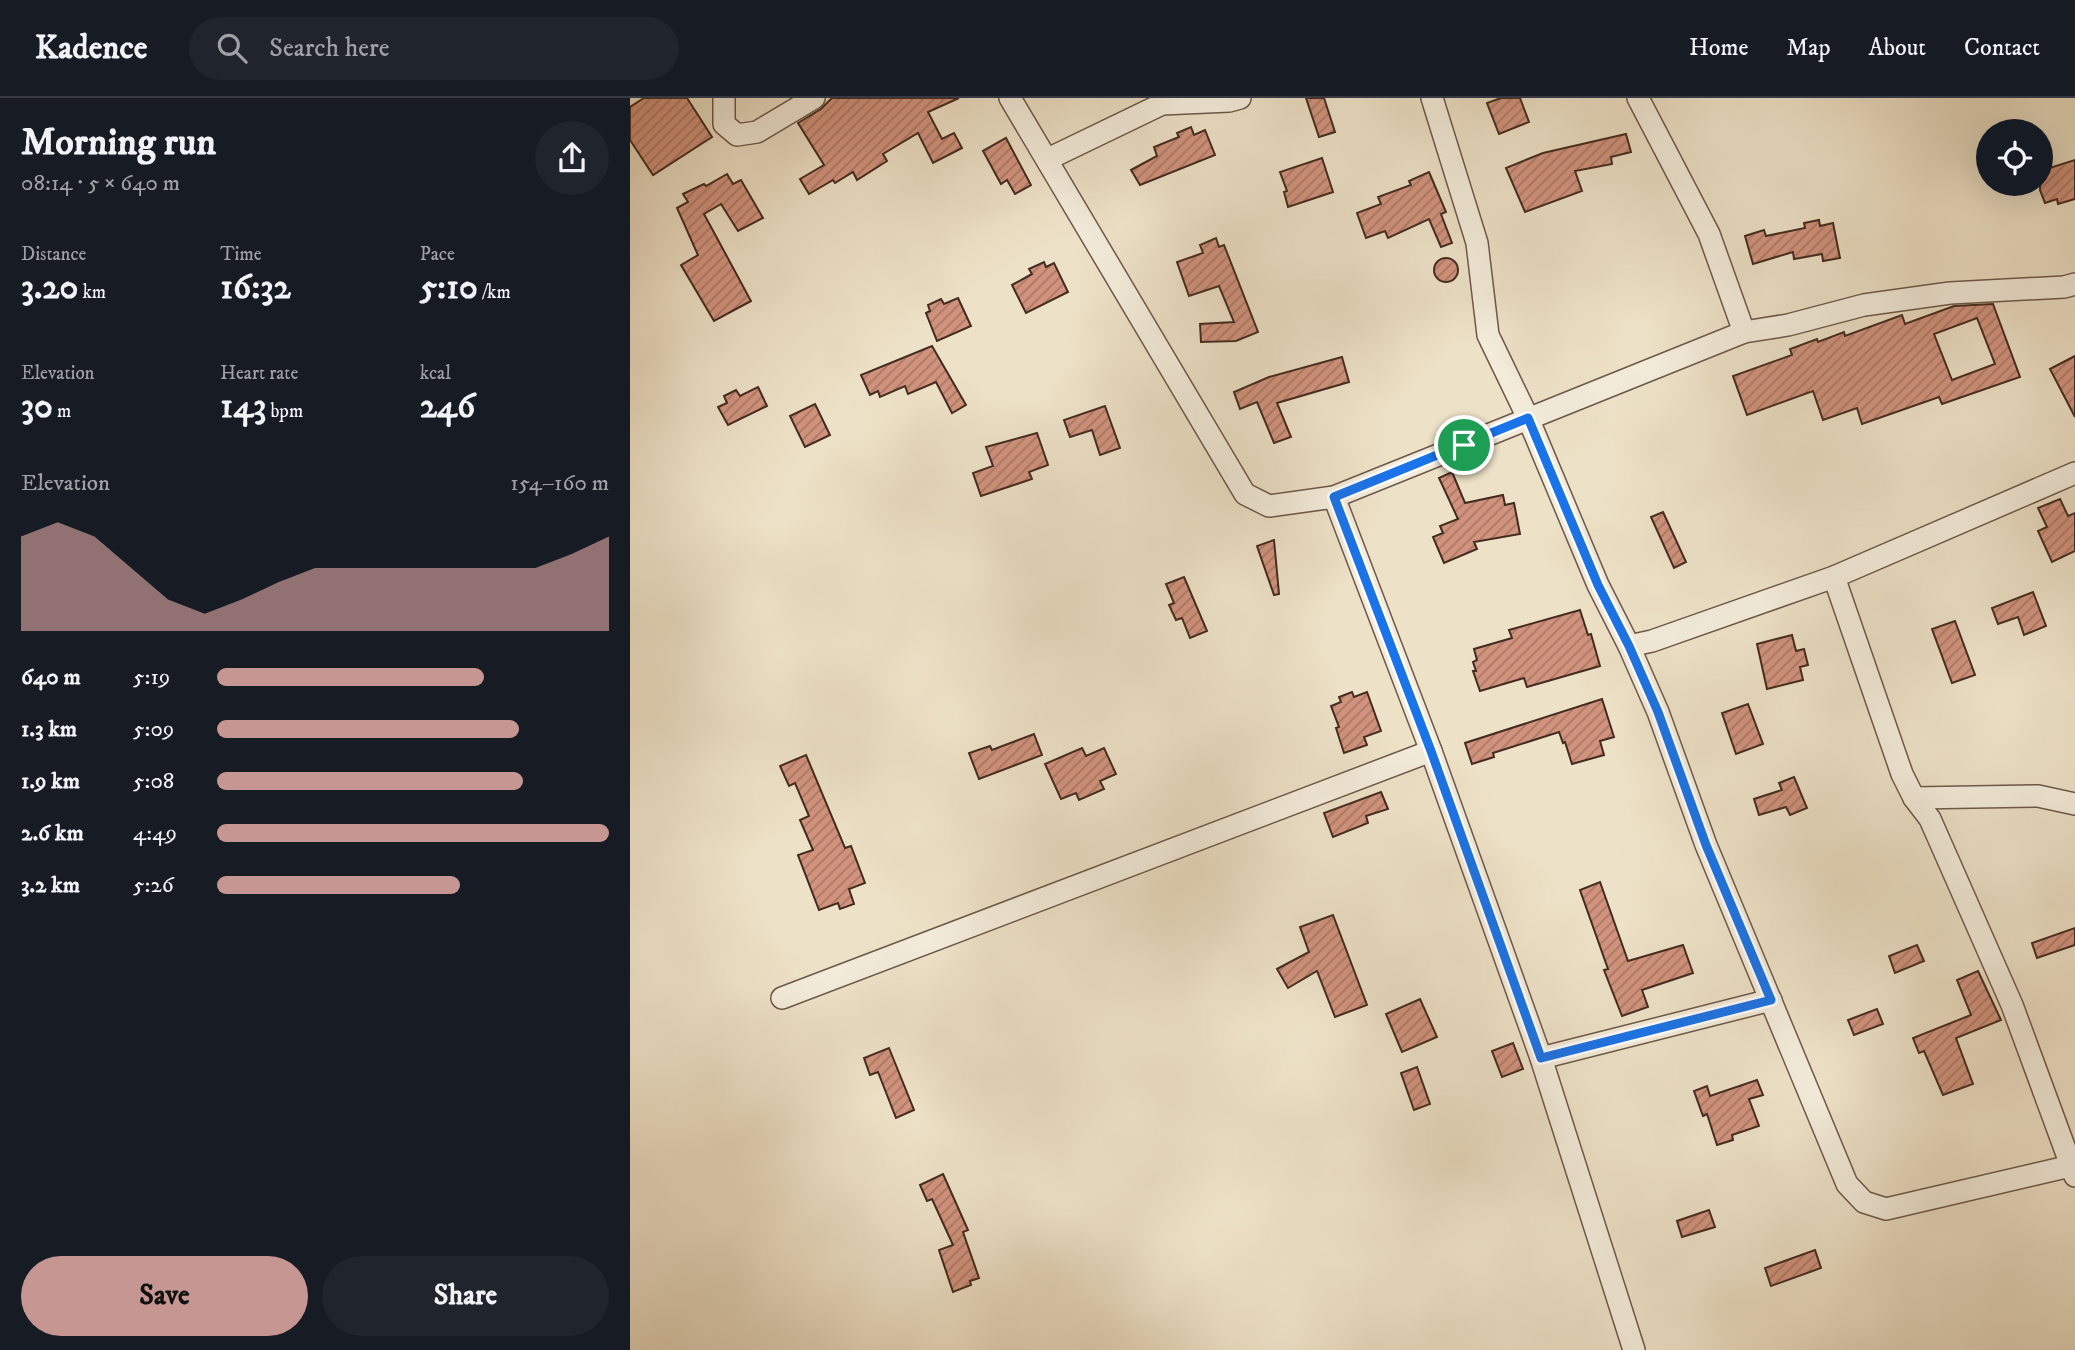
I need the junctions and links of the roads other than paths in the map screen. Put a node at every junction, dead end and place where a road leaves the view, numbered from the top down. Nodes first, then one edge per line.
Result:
1 (724, 98) edge
2 (814, 98) edge
3 (1010, 98) edge
4 (1240, 98) edge
5 (1432, 98) edge
6 (1638, 98) edge
7 (1048, 159) junction
8 (2075, 284) edge
9 (1744, 332) junction
10 (1528, 418) junction
11 (2075, 473) edge
12 (1334, 497) junction
13 (1833, 577) junction
14 (1629, 646) junction
15 (1431, 751) junction
16 (1913, 798) junction
17 (2075, 804) edge
18 (782, 998) dead end
19 (1771, 1000) junction
20 (1541, 1058) junction
21 (2074, 1169) edge
22 (1634, 1350) edge

1 - 2 street
3 - 7 street
4 - 7 street
5 - 10 street
6 - 9 street
7 - 12 street
8 - 9 street
9 - 10 street
10 - 12 street
10 - 14 street
11 - 13 street
12 - 15 street
13 - 14 street
13 - 16 street
14 - 19 street
15 - 18 street
15 - 20 street
16 - 17 street
16 - 21 street
19 - 20 street
19 - 21 street
20 - 22 street

